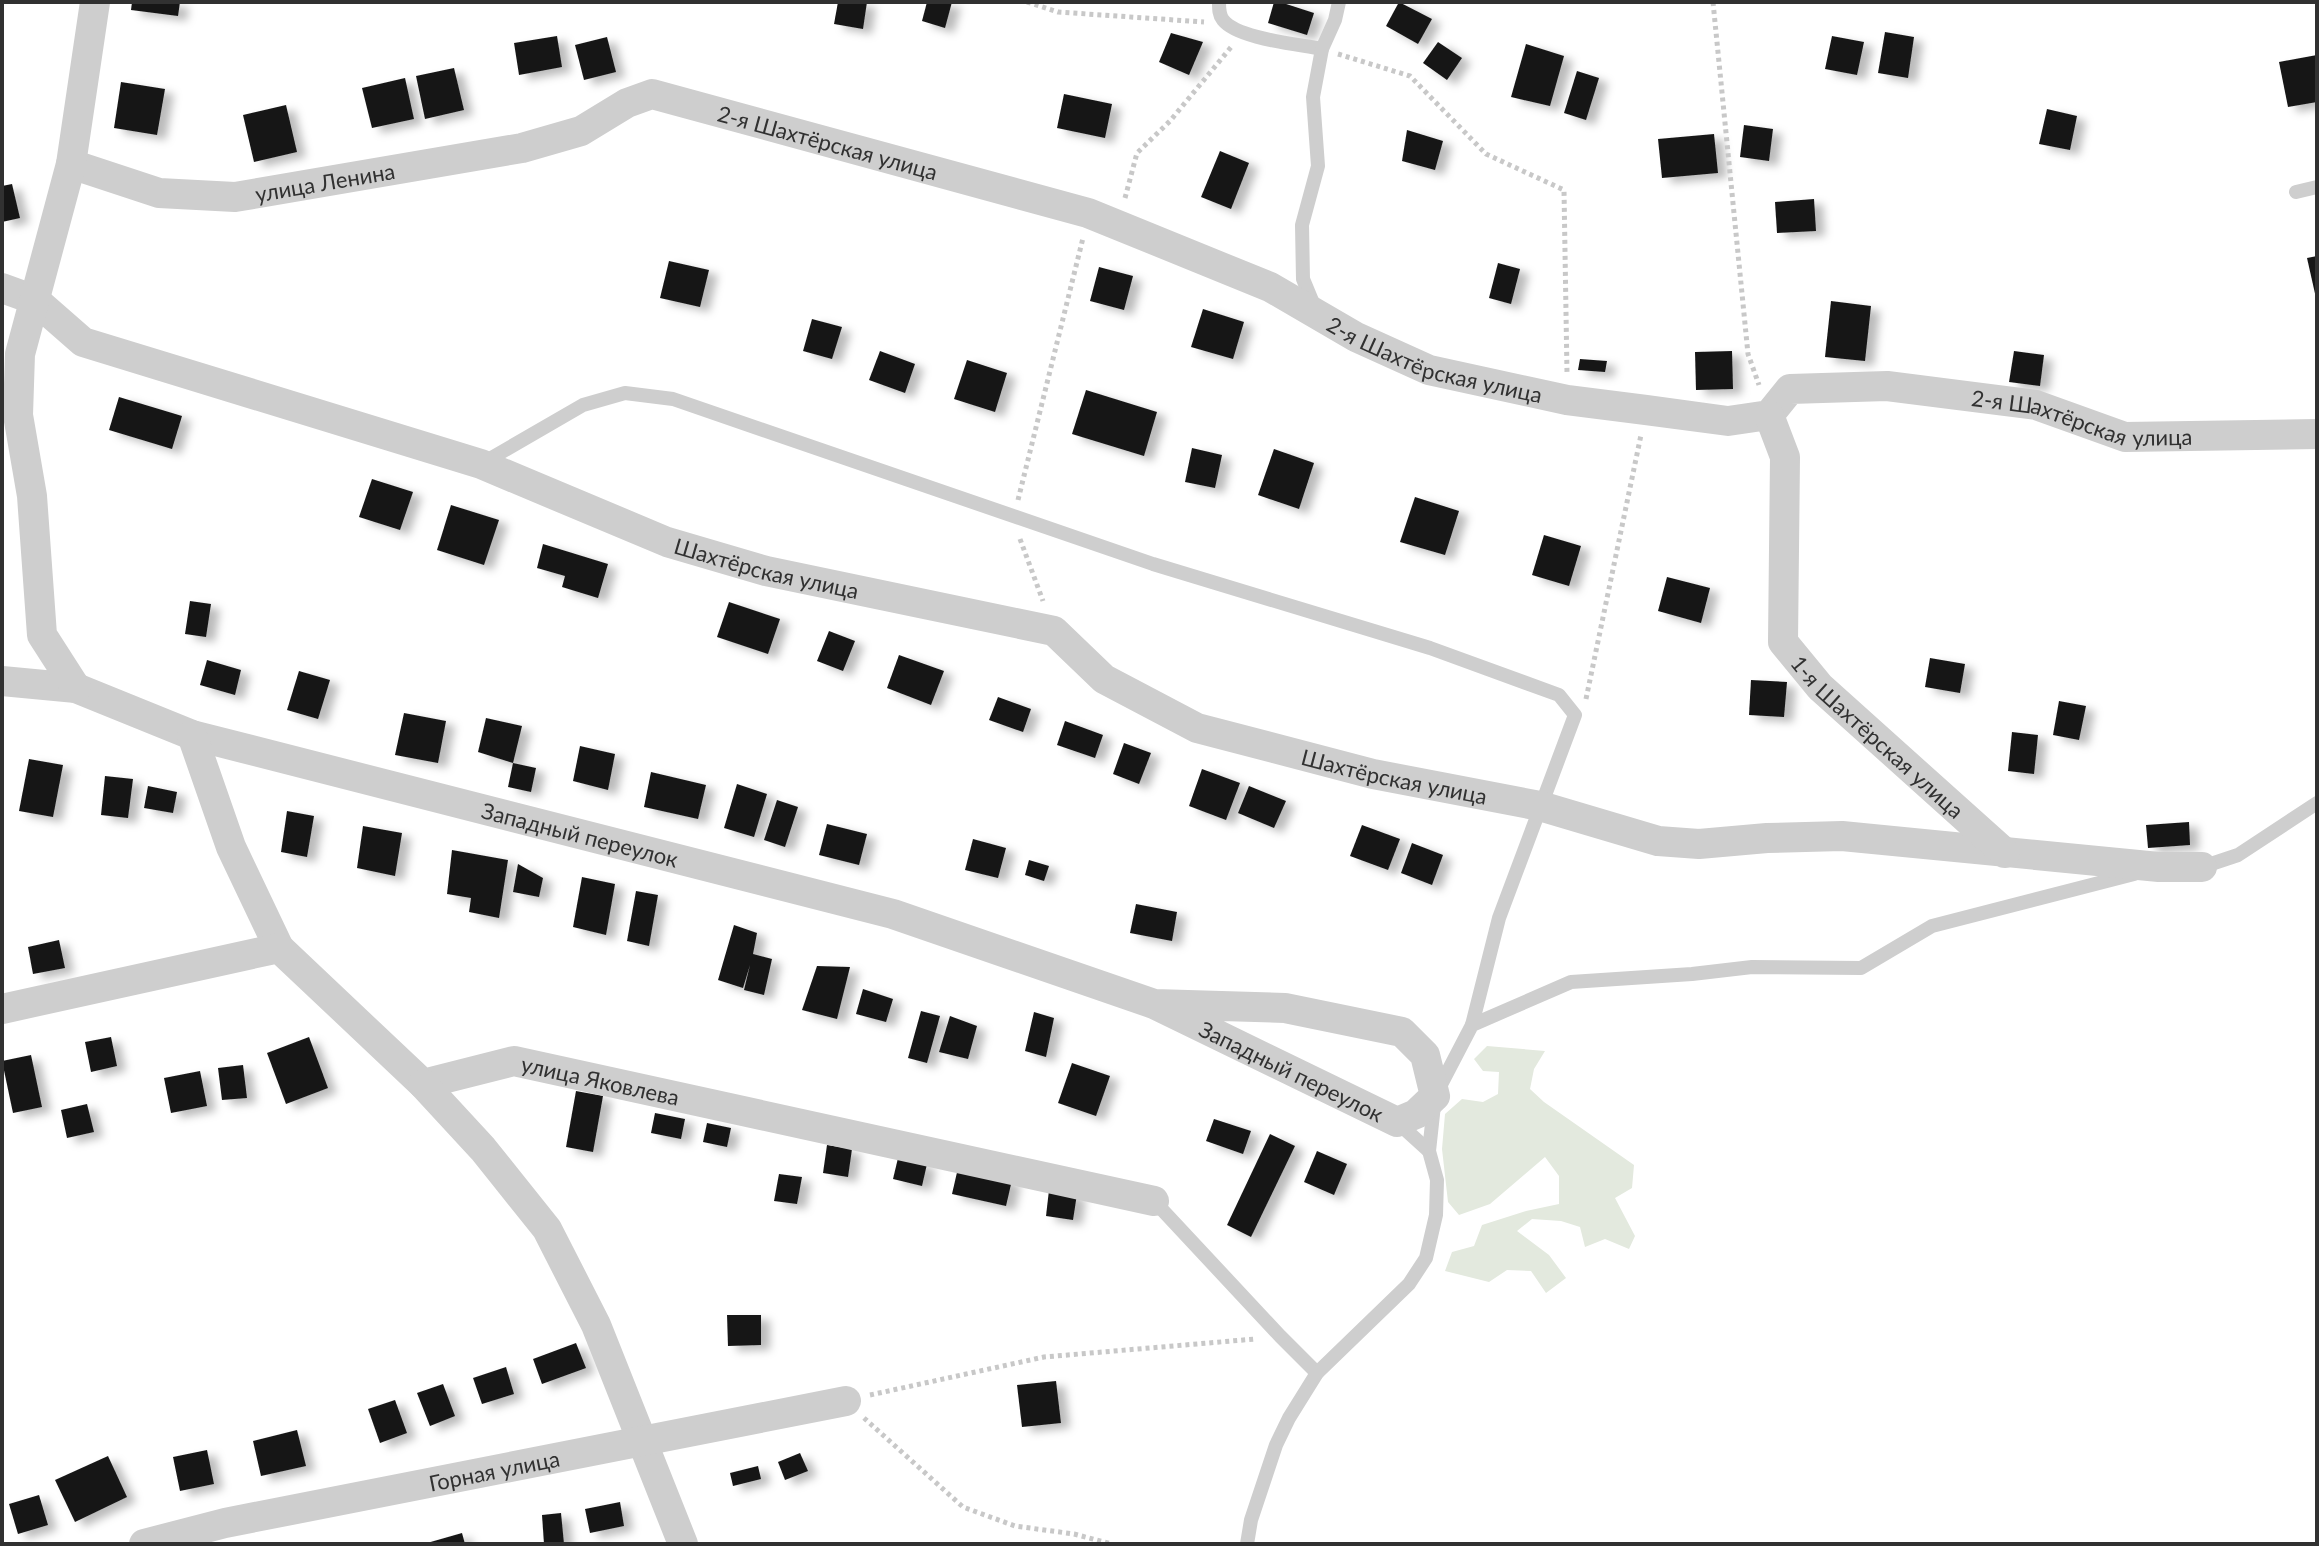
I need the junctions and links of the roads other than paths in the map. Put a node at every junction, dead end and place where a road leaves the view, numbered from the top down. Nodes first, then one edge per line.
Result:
1 (95, 2) edge
2 (1219, 2) edge
3 (1339, 2) edge
4 (1322, 49) junction
5 (581, 131) joint
6 (71, 164) junction
7 (2317, 187) edge
8 (2296, 192) dead end
9 (2, 288) edge
10 (35, 300) junction
11 (1317, 313) junction
12 (1769, 415) junction
13 (2317, 434) edge
14 (481, 464) junction
15 (2, 681) edge
16 (76, 688) junction
17 (192, 735) junction
18 (2317, 803) edge
19 (1540, 806) junction
20 (2005, 853) junction
21 (2159, 867) junction
22 (2202, 867) joint
23 (279, 948) junction
24 (1154, 1004) junction
25 (2, 1009) edge
26 (1472, 1025) junction
27 (423, 1084) junction
28 (1435, 1096) junction
29 (1397, 1122) junction
30 (1429, 1151) junction
31 (1154, 1201) joint
32 (1317, 1373) junction
33 (846, 1401) road end
34 (643, 1440) junction
35 (144, 1544) edge
36 (683, 1544) edge
37 (1247, 1544) edge

1 - 6 street
2 - 4 lane
3 - 4 lane
4 - 11 lane
5 - 6 street, улица Ленина
5 - 11 street, 2-я Шахтёрская улица
6 - 10 street
7 - 8 lane
9 - 10 street, Шахтёрская улица
10 - 14 street, Шахтёрская улица
10 - 16 street
11 - 12 street, 2-я Шахтёрская улица
12 - 13 street, 2-я Шахтёрская улица
12 - 20 street, 1-я Шахтёрская улица
14 - 19 street, Шахтёрская улица
14 - 19 lane
15 - 16 street, Западный переулок
16 - 17 street, Западный переулок
17 - 23 street
17 - 24 street, Западный переулок
18 - 22 lane
19 - 20 street, 1-я Шахтёрская улица
19 - 26 lane
20 - 21 street, 1-я Шахтёрская улица
21 - 22 street, 1-я Шахтёрская улица
21 - 26 lane
23 - 25 street
23 - 27 street
24 - 28 street, Западный переулок
24 - 29 street, Западный переулок
26 - 28 lane
27 - 31 street, улица Яковлева
27 - 34 street
28 - 29 street, Западный переулок
28 - 30 lane
29 - 30 lane
30 - 32 lane
31 - 32 lane
32 - 37 lane
33 - 34 street, Горная улица
34 - 35 street, Горная улица
34 - 36 street

